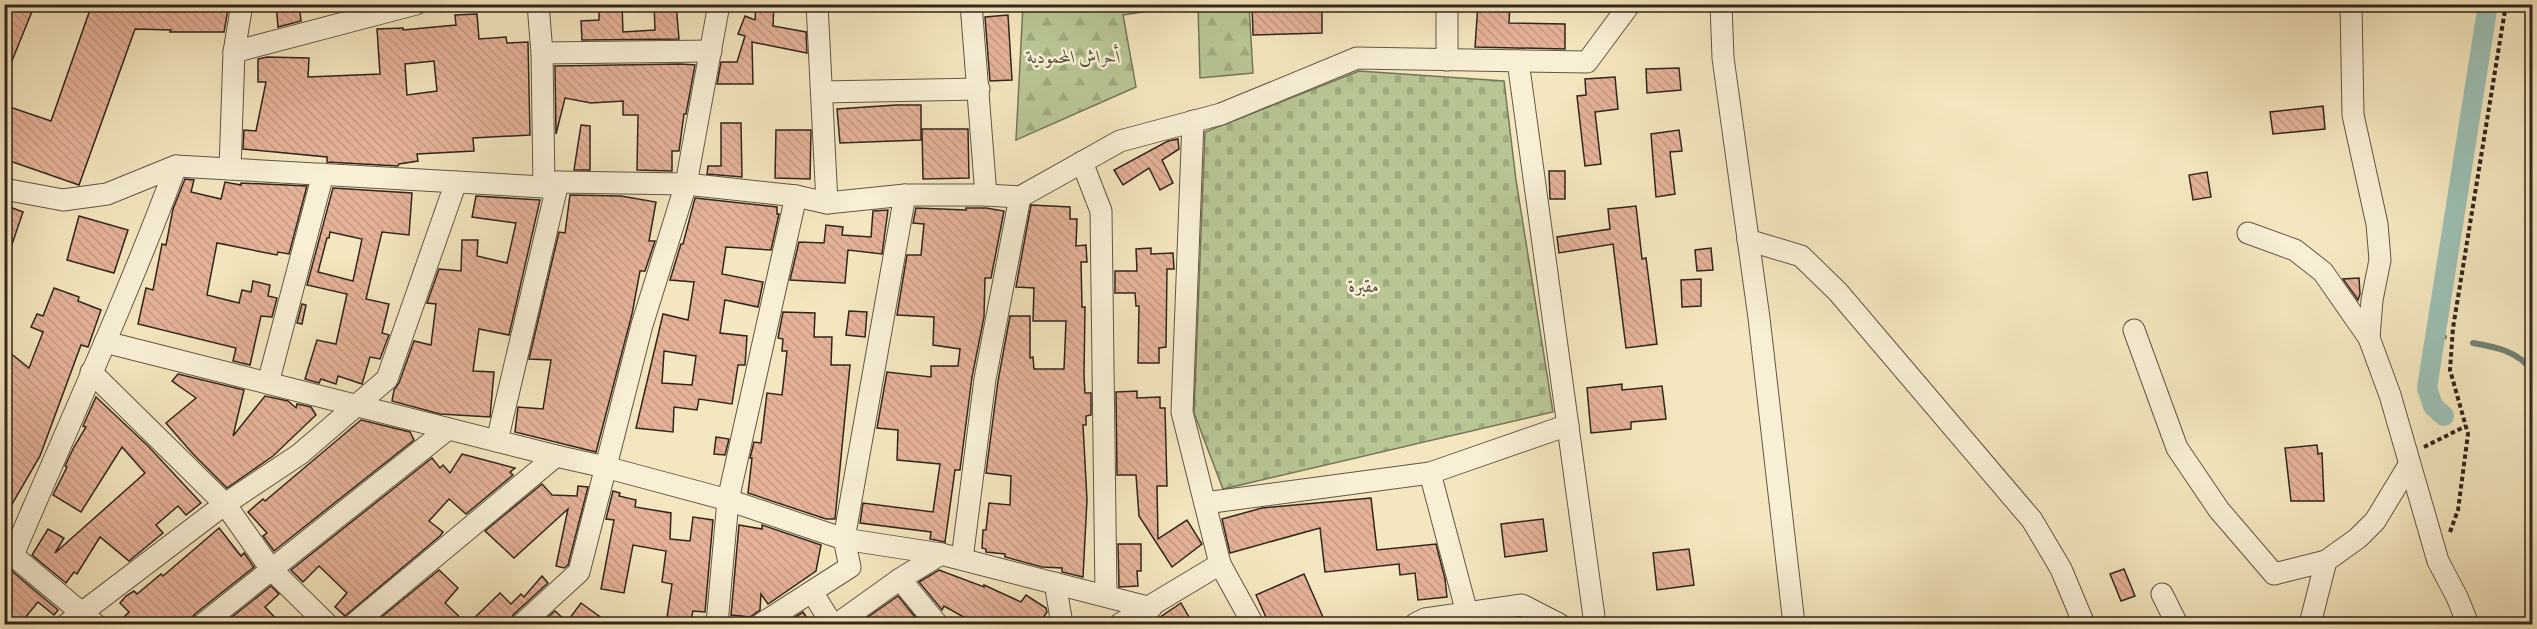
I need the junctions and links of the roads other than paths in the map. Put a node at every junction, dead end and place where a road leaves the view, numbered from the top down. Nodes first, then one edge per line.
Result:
1 (242, 4) edge
2 (416, 4) edge
3 (538, 4) edge
4 (719, 4) edge
5 (817, 4) edge
6 (971, 4) edge
7 (1447, 4) edge
8 (1630, 4) edge
9 (1721, 4) edge
10 (2351, 4) edge
11 (711, 51) junction
12 (234, 52) junction
13 (542, 53) junction
14 (1446, 60) junction
15 (1518, 61) junction
16 (979, 89) junction
17 (822, 92) junction
18 (1194, 121) junction
19 (1082, 162) junction
20 (176, 166) junction
21 (230, 169) junction
22 (323, 174) junction
23 (456, 182) junction
24 (686, 184) junction
25 (551, 185) junction
26 (4, 189) edge
27 (905, 195) junction
28 (986, 195) junction
29 (796, 196) junction
30 (1020, 197) junction
31 (827, 202) junction
32 (2248, 233) dead end
33 (1748, 240) junction
34 (2134, 330) dead end
35 (2369, 338) junction
36 (105, 342) junction
37 (91, 372) junction
38 (268, 383) junction
39 (356, 405) junction
40 (1568, 425) junction
41 (447, 429) junction
42 (497, 441) junction
43 (556, 456) junction
44 (2407, 459) junction
45 (605, 467) junction
46 (1430, 473) junction
47 (729, 500) junction
48 (1205, 503) junction
49 (225, 504) junction
50 (844, 539) junction
51 (9, 551) edge
52 (941, 554) junction
53 (962, 559) junction
54 (2326, 561) junction
55 (1220, 564) junction
56 (271, 569) junction
57 (900, 579) junction
58 (1055, 583) junction
59 (812, 592) junction
60 (2162, 594) dead end
61 (1106, 596) junction
62 (1151, 608) junction
63 (1467, 613) junction
64 (81, 621) edge
65 (203, 624) edge
66 (327, 624) edge
67 (354, 624) edge
68 (522, 624) edge
69 (717, 624) edge
70 (761, 624) edge
71 (832, 624) edge
72 (837, 624) edge
73 (938, 624) edge
74 (1062, 624) edge
75 (1120, 624) edge
76 (1253, 624) edge
77 (1415, 624) edge
78 (1558, 624) edge
79 (1595, 624) edge
80 (1794, 624) edge
81 (2084, 624) edge
82 (2177, 624) edge
83 (2310, 624) edge
84 (2468, 624) edge

1 - 12 street
2 - 12 street
3 - 13 street
4 - 11 street
5 - 17 street
6 - 16 street
7 - 14 street
8 - 15 street
9 - 33 street
10 - 35 street
11 - 13 street
11 - 24 street
12 - 21 street
13 - 25 street
14 - 15 street
14 - 18 street
15 - 40 street
16 - 17 street
16 - 28 street
17 - 31 street
18 - 19 street
18 - 48 street
19 - 30 street
19 - 61 street
20 - 21 street
20 - 26 street
20 - 36 street
21 - 22 street
22 - 23 street
22 - 38 street
23 - 25 street
23 - 39 street
24 - 25 street
24 - 29 street
24 - 45 street
25 - 42 street
27 - 28 street
27 - 31 street
27 - 50 street
28 - 30 street
29 - 31 street
29 - 47 street
30 - 53 street
32 - 35 street
33 - 80 street
33 - 81 street
34 - 54 street
35 - 44 street
36 - 37 street
36 - 38 street
37 - 49 street
37 - 51 street
38 - 39 street
39 - 41 street
39 - 49 street
40 - 46 street
40 - 79 street
41 - 42 street
41 - 56 street
42 - 43 street
43 - 45 street
43 - 67 street
44 - 54 street
44 - 84 street
45 - 47 street
45 - 68 street
46 - 48 street
46 - 63 street
47 - 50 street
47 - 69 street
48 - 55 street
49 - 56 street
49 - 64 street
50 - 52 street
50 - 59 street
51 - 64 street
52 - 53 street
52 - 57 street
53 - 58 street
54 - 83 street
55 - 62 street
55 - 76 street
56 - 65 street
56 - 66 street
57 - 72 street
57 - 73 street
58 - 61 street
58 - 74 street
59 - 70 street
59 - 71 street
60 - 82 street
61 - 62 street
62 - 75 street
63 - 77 street
63 - 78 street

